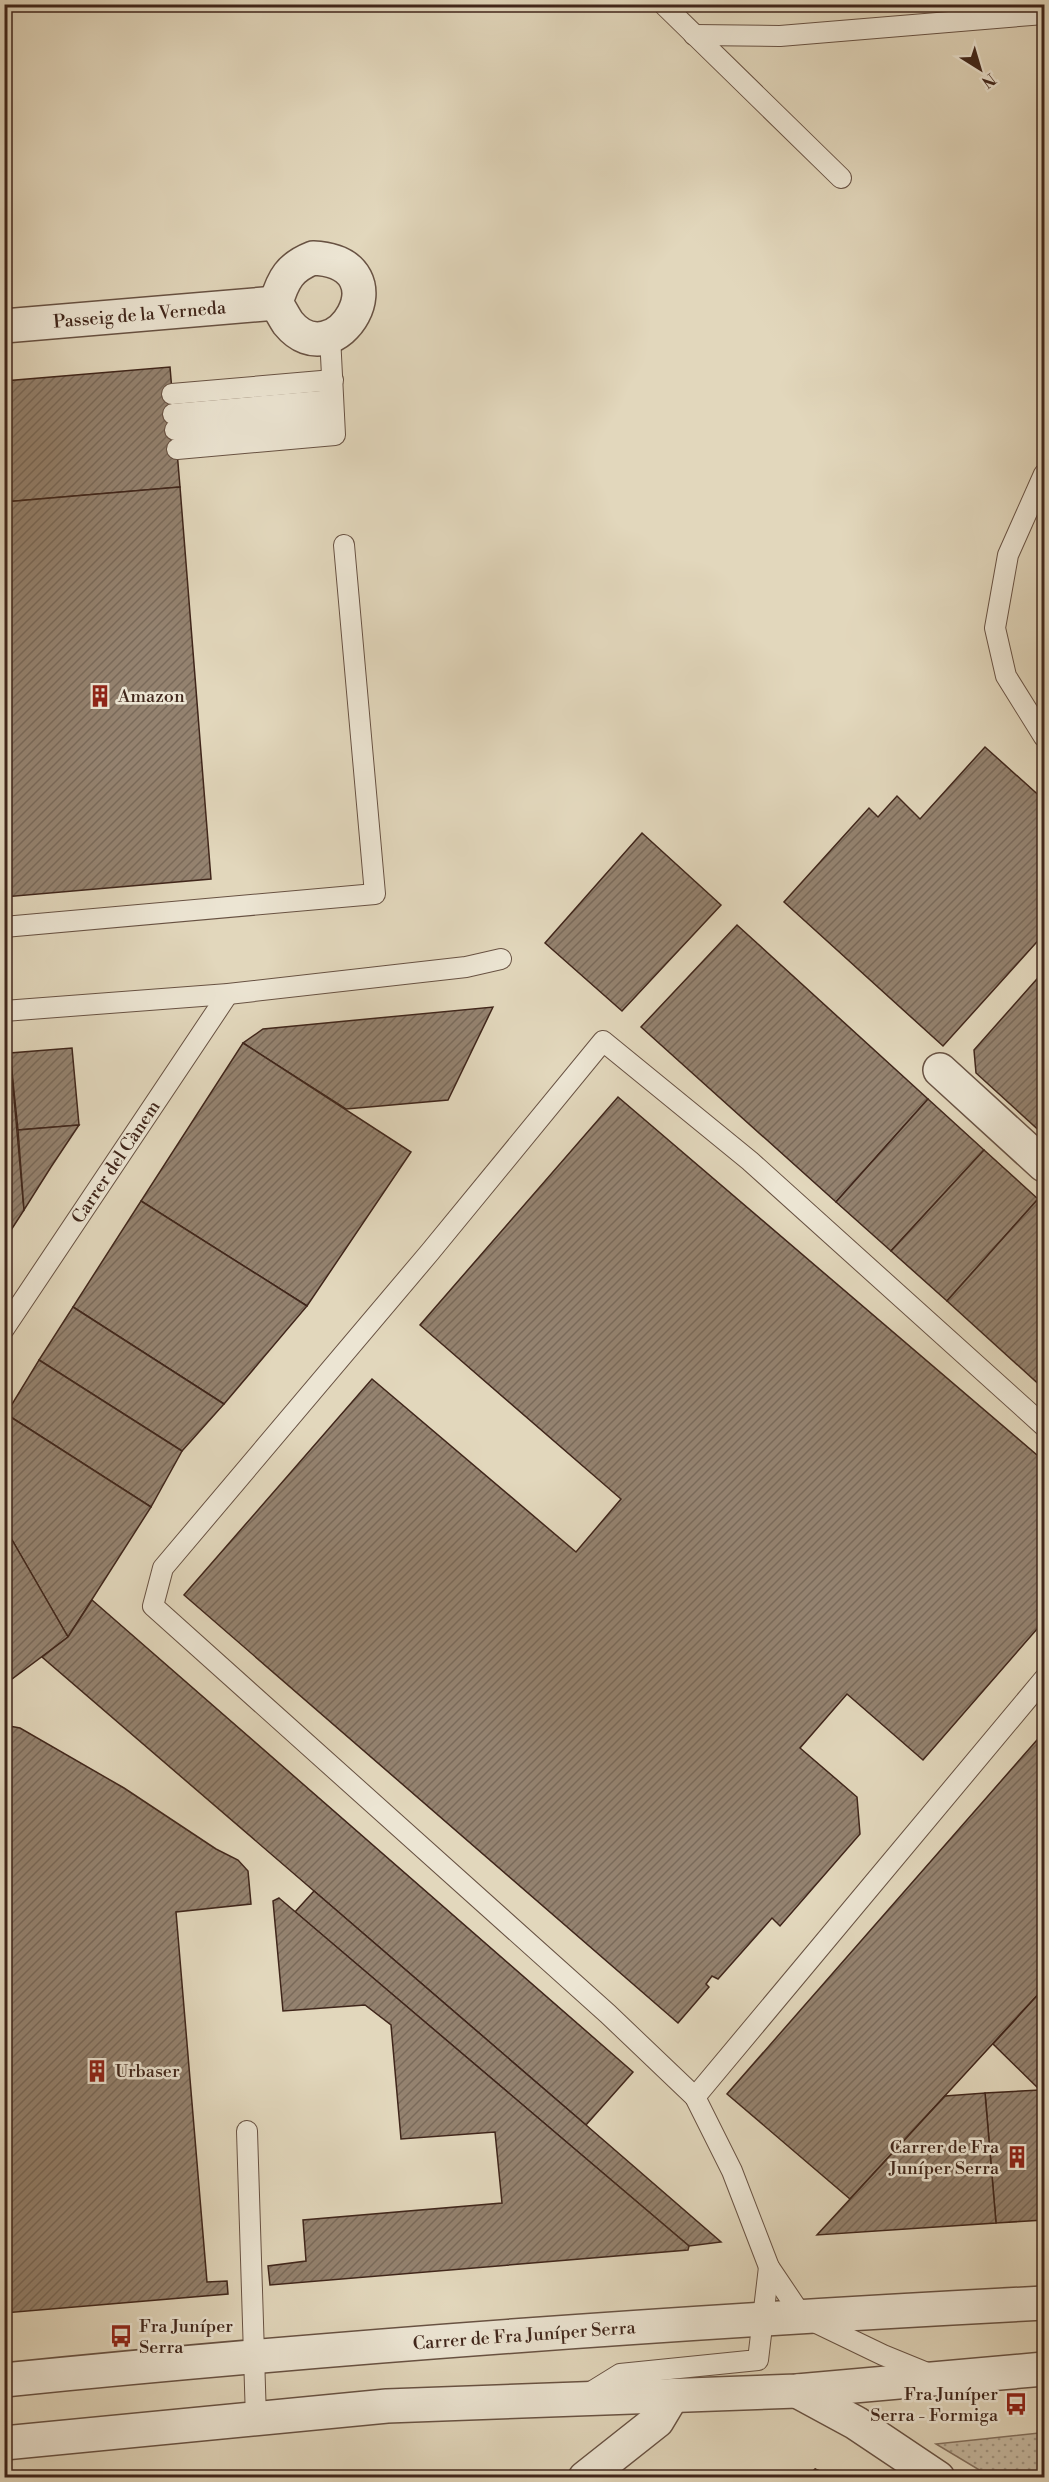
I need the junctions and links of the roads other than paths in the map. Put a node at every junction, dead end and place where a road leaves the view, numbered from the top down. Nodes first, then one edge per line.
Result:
1 (663, 4) edge
2 (1044, 14) edge
3 (694, 34) junction
4 (841, 178) dead end
5 (276, 303) junction
6 (4, 326) edge
7 (330, 336) junction
8 (334, 399) junction
9 (1044, 474) edge
10 (344, 545) dead end
11 (1044, 737) edge
12 (4, 927) edge
13 (501, 959) dead end
14 (228, 994) junction
15 (4, 1011) edge
16 (940, 1070) dead end
17 (1044, 1166) edge
18 (4, 1329) edge
19 (1044, 1426) edge
20 (1044, 1678) edge
21 (695, 2097) junction
22 (247, 2131) dead end
23 (769, 2267) junction
24 (1044, 2303) edge
25 (802, 2316) junction
26 (762, 2318) junction
27 (256, 2357) junction
28 (1044, 2369) edge
29 (939, 2378) junction
30 (4, 2380) edge
31 (796, 2391) junction
32 (672, 2396) junction
33 (579, 2399) junction
34 (256, 2419) junction
35 (4, 2443) edge
36 (585, 2478) edge
37 (938, 2478) edge

1 - 3 lane
2 - 3 lane
3 - 4 lane
5 - 6 street, Passeig de la Verneda
5 - 7 street
5 - 7 street
7 - 8 lane
8 - 8 lane
9 - 11 lane
10 - 12 lane
13 - 14 lane
14 - 15 lane
14 - 18 lane, Carrer del Cànem
16 - 17 street
19 - 21 lane
20 - 21 lane
21 - 23 lane
22 - 27 lane
23 - 25 lane
23 - 26 lane
24 - 25 street, Carrer de Fra Juníper Serra
25 - 26 street, Carrer de Fra Juníper Serra
25 - 29 lane
26 - 27 street, Carrer de Fra Juníper Serra
26 - 33 lane
27 - 30 street, Carrer de Fra Juníper Serra
27 - 34 lane
28 - 29 street
29 - 31 street
31 - 32 street
31 - 37 street
32 - 33 street
32 - 36 street
33 - 34 street
34 - 35 street

